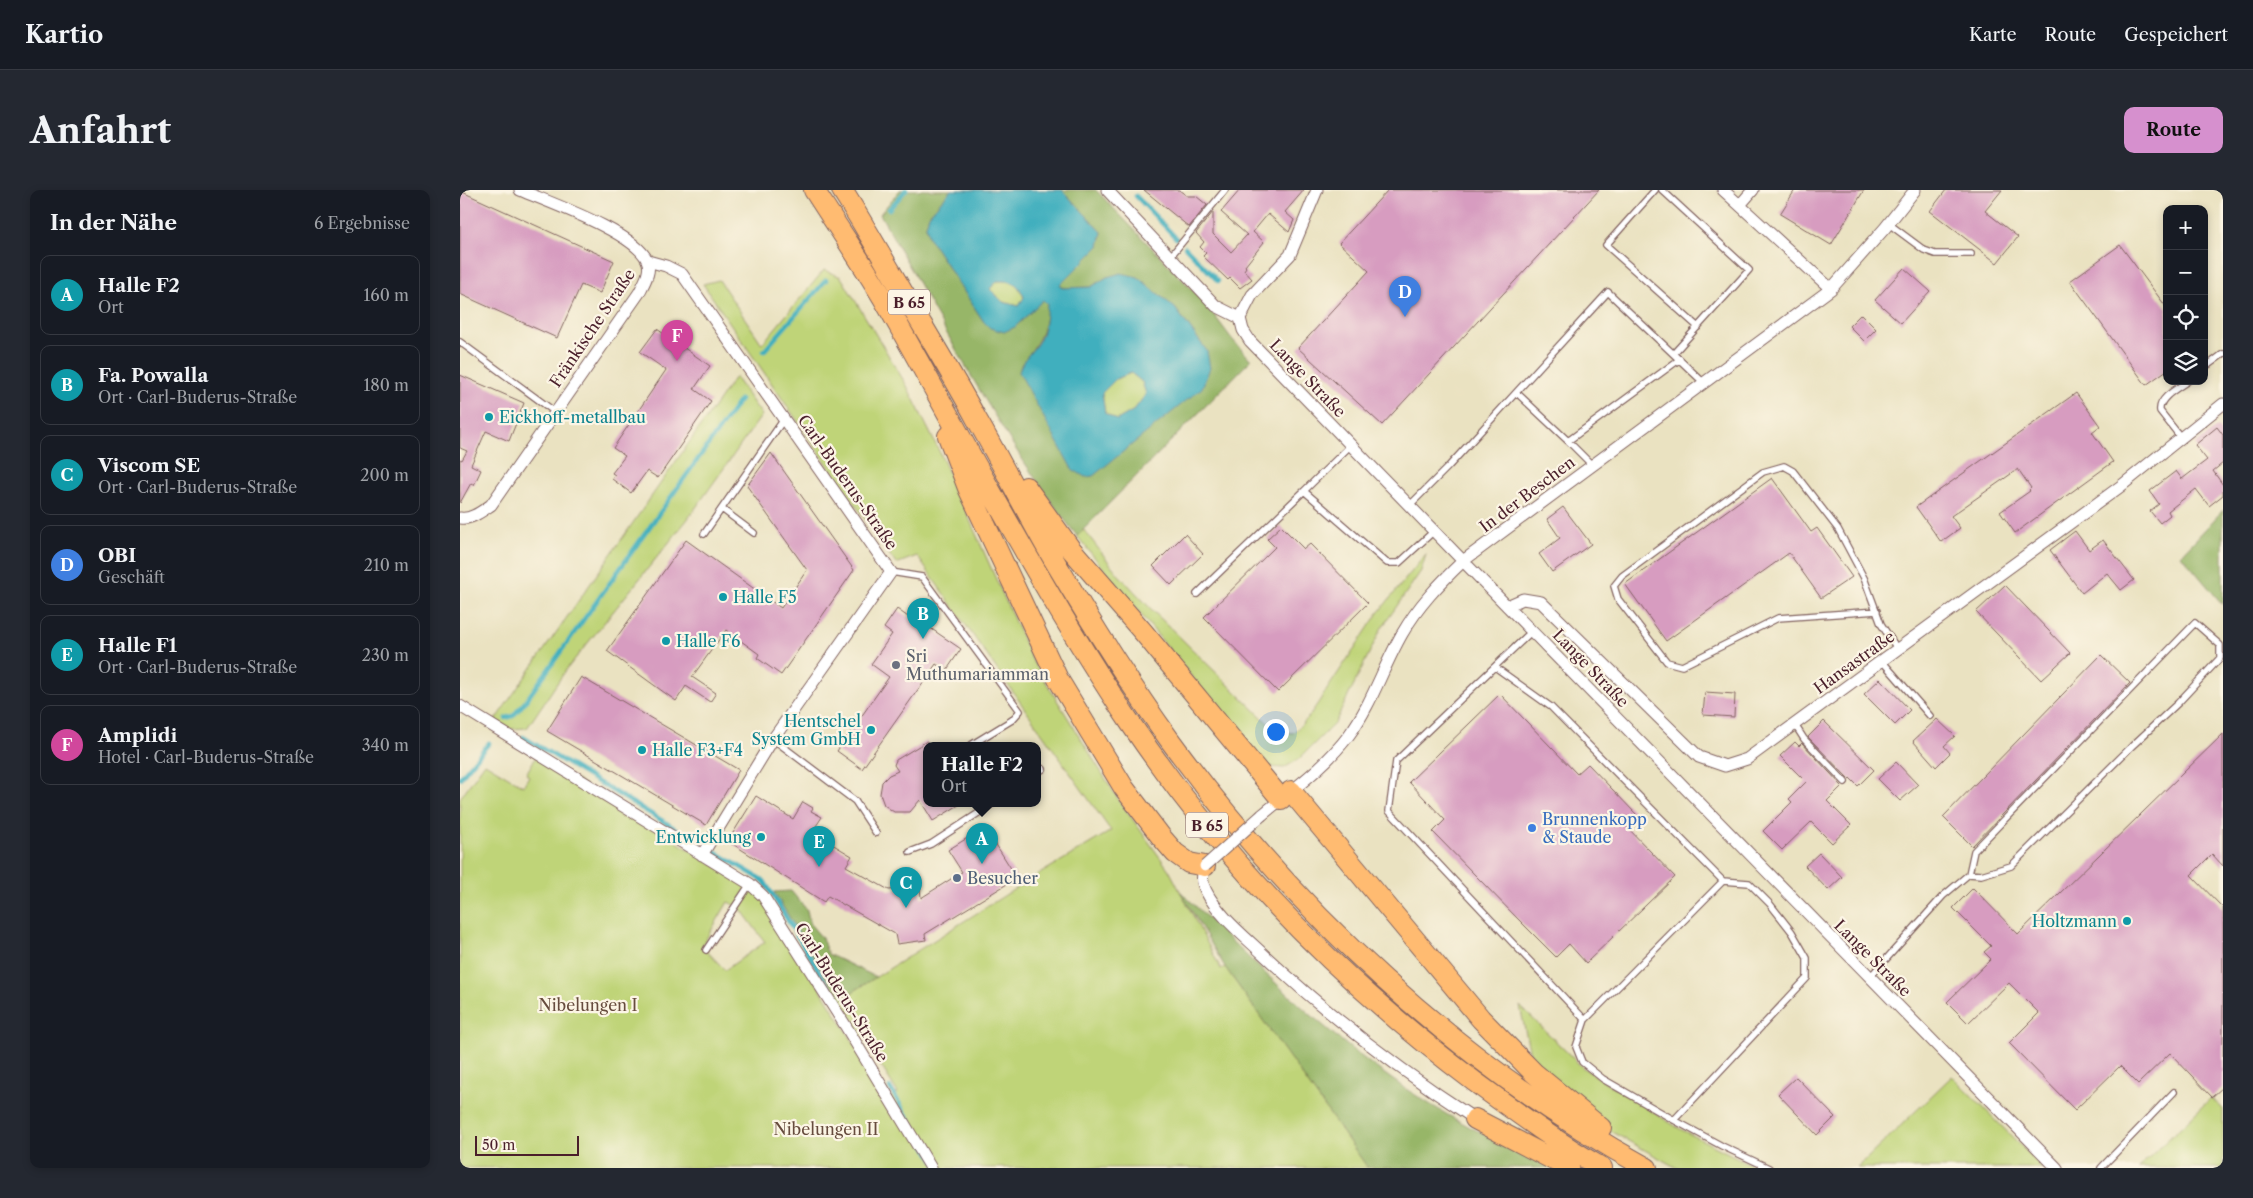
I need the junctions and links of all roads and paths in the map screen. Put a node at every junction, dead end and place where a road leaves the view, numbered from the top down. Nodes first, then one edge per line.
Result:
1 (520, 190) edge
2 (814, 190) edge
3 (842, 190) edge
4 (1107, 190) edge
5 (1225, 190) edge
6 (1317, 190) edge
7 (1655, 190) edge
8 (1662, 190) edge
9 (1724, 190) edge
10 (1753, 190) edge
11 (1915, 190) edge
12 (1740, 205) junction
13 (1888, 224) junction
14 (1971, 254) dead end
15 (1170, 257) junction
16 (648, 261) junction
17 (1831, 289) junction
18 (1240, 318) junction
19 (1698, 327) junction
20 (460, 342) edge
21 (1674, 353) junction
22 (2223, 354) edge
23 (1680, 359) junction
24 (2208, 365) edge
25 (927, 380) junction
26 (1704, 384) junction
27 (2183, 385) edge
28 (1517, 393) junction
29 (2223, 404) edge
30 (555, 412) junction
31 (975, 416) junction
32 (784, 419) junction
33 (2182, 438) junction
34 (1568, 441) junction
35 (1351, 444) junction
36 (1592, 465) junction
37 (1304, 491) junction
38 (1410, 505) junction
39 (722, 508) junction
40 (460, 518) edge
41 (1435, 531) junction
42 (754, 533) dead end
43 (704, 534) dead end
44 (1463, 561) junction
45 (891, 572) junction
46 (1198, 594) dead end
47 (1507, 606) junction
48 (1876, 611) junction
49 (1532, 632) junction
50 (1898, 650) junction
51 (1882, 661) junction
52 (1495, 667) junction
53 (460, 706) edge
54 (1930, 716) dead end
55 (1795, 725) junction
56 (773, 739) junction
57 (976, 742) edge
58 (1845, 782) dead end
59 (1286, 795) junction
60 (987, 807) edge
61 (876, 833) dead end
62 (910, 852) dead end
63 (702, 855) junction
64 (1205, 866) junction
65 (1969, 874) junction
66 (1723, 881) junction
67 (750, 884) junction
68 (706, 950) dead end
69 (1869, 978) junction
70 (1585, 1020) junction
71 (2174, 1092) dead end
72 (1475, 1118) joint
73 (1674, 1120) junction
74 (931, 1168) edge
75 (1569, 1168) edge
76 (1602, 1168) edge
77 (1647, 1168) edge
78 (1652, 1168) edge
79 (1769, 1168) edge
80 (2057, 1168) edge
81 (2101, 1168) edge

1 - 16 street, Fränkische Straße
2 - 25 highway, B 65
3 - 31 highway, B 65
4 - 15 street
5 - 15 lane
6 - 18 street
7 - 19 lane
8 - 19 lane
9 - 12 street
10 - 12 street
11 - 13 street, In der Beschen
12 - 17 street
13 - 14 lane
13 - 17 street, In der Beschen
15 - 18 street
16 - 30 street, Fränkische Straße
16 - 32 street, Carl-Buderus-Straße
17 - 26 street, In der Beschen
18 - 35 street, Lange Straße
19 - 21 lane
20 - 30 lane
21 - 23 lane
21 - 28 lane
22 - 24 lane
23 - 26 lane
23 - 34 lane
25 - 64 highway
25 - 76 highway, B 65
26 - 36 street, In der Beschen
27 - 33 lane
28 - 34 lane
28 - 38 lane
29 - 33 street, Hansastraße
30 - 40 street, Fränkische Straße
31 - 59 highway
31 - 77 highway, B 65
32 - 39 lane
32 - 45 street, Carl-Buderus-Straße
33 - 50 street, Hansastraße
34 - 36 lane
35 - 37 lane
35 - 38 street, Lange Straße
36 - 44 street, In der Beschen
37 - 41 lane
37 - 46 lane
38 - 41 street, Lange Straße
39 - 42 lane
39 - 43 lane
41 - 44 street, Lange Straße
44 - 47 street, Lange Straße
44 - 59 street, In der Beschen
45 - 56 street, Carl-Buderus-Straße
45 - 57 lane
47 - 49 street, Lange Straße
47 - 55 street, Hansastraße
48 - 48 lane
48 - 50 lane
49 - 52 lane
49 - 69 street, Lange Straße
50 - 51 street, Hansastraße
51 - 54 lane
51 - 55 street, Hansastraße
52 - 66 lane
52 - 70 lane
53 - 63 street, Carl-Buderus-Straße
55 - 58 lane
56 - 61 lane
56 - 63 street, Carl-Buderus-Straße
59 - 64 street, In der Beschen, bridge
59 - 78 highway
60 - 62 lane
63 - 67 street, Carl-Buderus-Straße
64 - 72 street
65 - 65 lane
65 - 69 lane
66 - 70 lane
66 - 73 lane
67 - 68 lane
67 - 74 street, Carl-Buderus-Straße
69 - 80 street, Lange Straße
70 - 73 lane
71 - 81 lane
72 - 75 highway
73 - 79 lane

